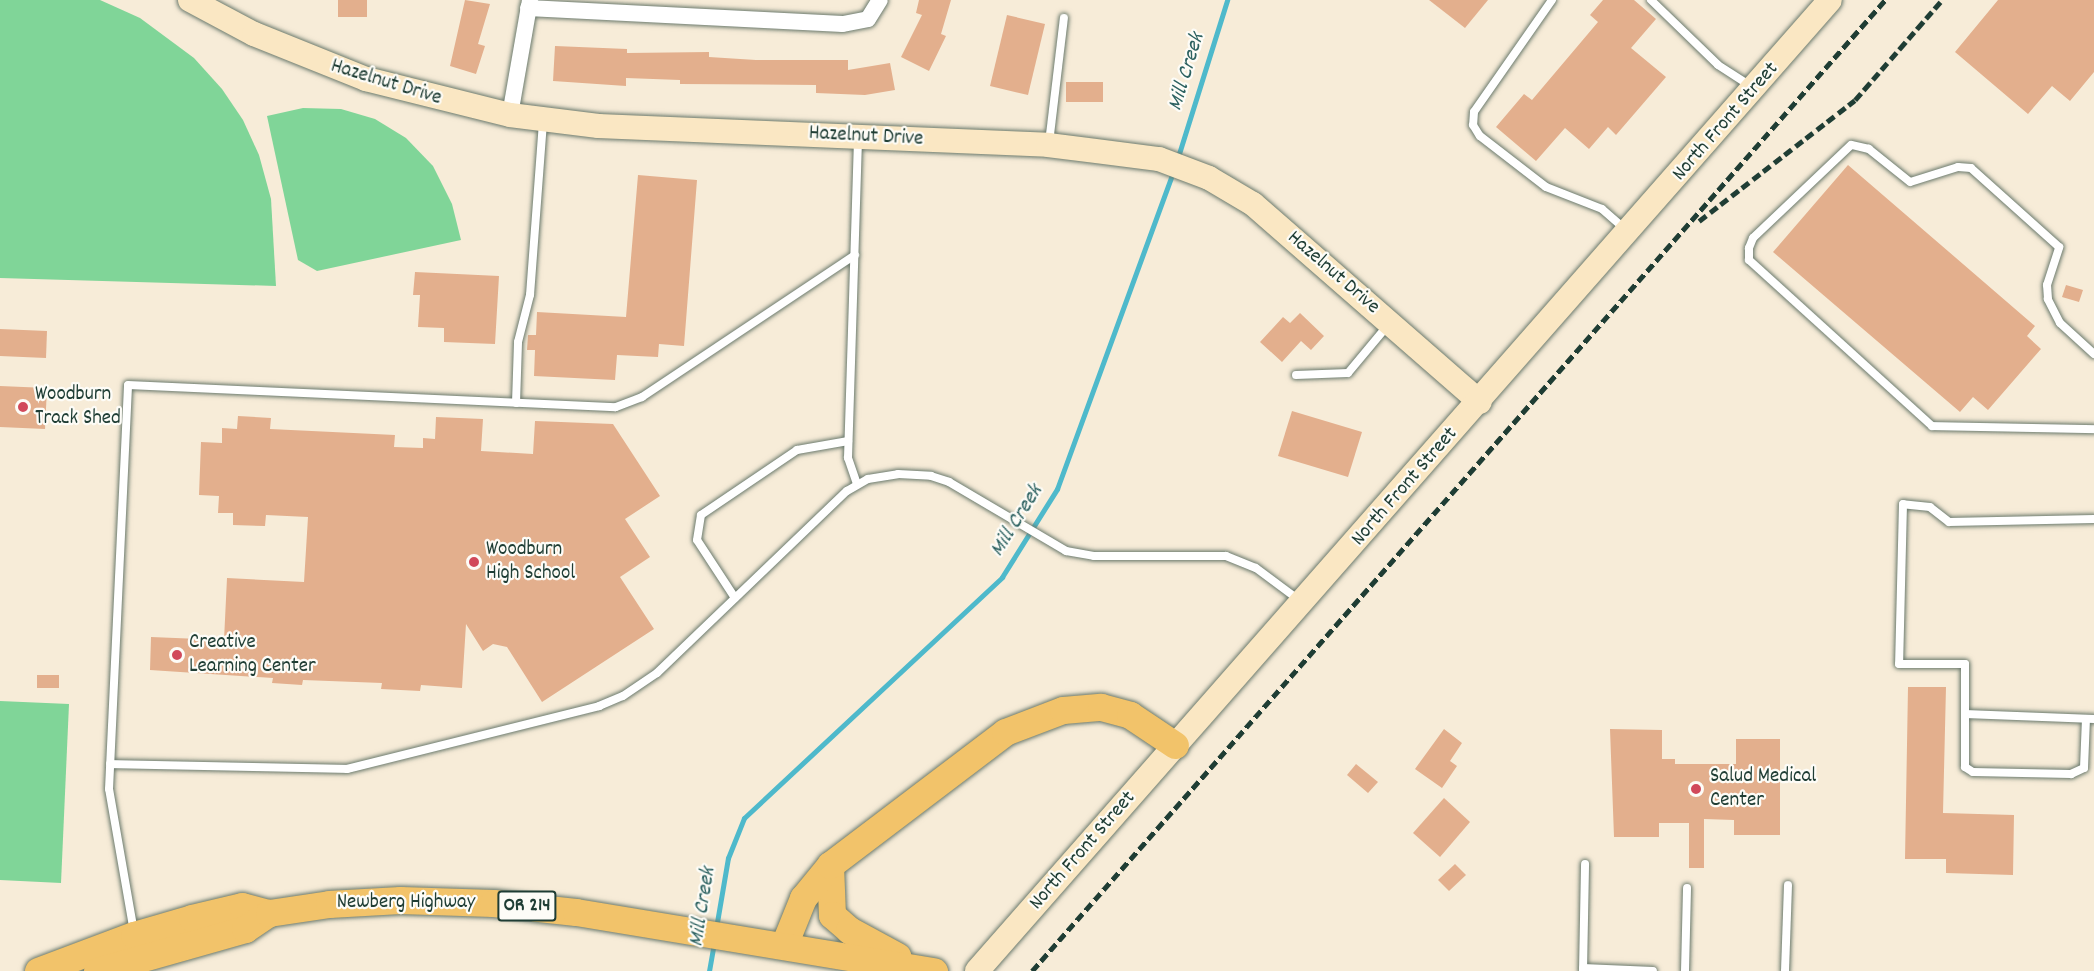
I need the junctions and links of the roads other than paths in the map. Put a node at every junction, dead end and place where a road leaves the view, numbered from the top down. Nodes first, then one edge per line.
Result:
1 (190, 0) edge
2 (880, 0) edge
3 (1552, 0) edge
4 (1651, 0) edge
5 (1830, 0) edge
6 (529, 4) edge
7 (1064, 18) dead end
8 (1755, 89) junction
9 (510, 115) junction
10 (543, 120) junction
11 (858, 136) junction
12 (1048, 145) junction
13 (1629, 232) junction
14 (855, 255) junction
15 (1390, 322) junction
16 (2094, 354) edge
17 (1296, 375) dead end
18 (1480, 402) junction
19 (516, 403) junction
20 (2094, 429) edge
21 (848, 441) junction
22 (856, 484) junction
23 (2094, 519) edge
24 (735, 598) junction
25 (1303, 604) junction
26 (1965, 714) junction
27 (2090, 719) edge
28 (1175, 745) junction
29 (110, 764) junction
30 (1586, 864) dead end
31 (830, 865) junction
32 (1788, 885) dead end
33 (1687, 888) dead end
34 (269, 913) junction
35 (134, 935) junction
36 (784, 945) junction
37 (1583, 969) edge
38 (928, 970) edge
39 (38, 971) edge
40 (97, 971) edge
41 (977, 971) edge
42 (1653, 971) edge
43 (1685, 971) edge
44 (1785, 971) edge

1 - 9 street, Hazelnut Drive
2 - 6 street
3 - 13 lane
4 - 8 lane
5 - 8 street, North Front Street
6 - 9 street
7 - 12 lane
8 - 13 street, North Front Street
9 - 10 street, Hazelnut Drive
10 - 11 street, Hazelnut Drive
10 - 19 lane
11 - 12 street, Hazelnut Drive
11 - 14 lane
12 - 15 street, Hazelnut Drive
13 - 18 street, North Front Street
14 - 19 lane
14 - 21 lane
15 - 17 lane
15 - 18 street, Hazelnut Drive
16 - 20 lane
18 - 25 street, North Front Street
19 - 29 lane
21 - 22 lane
21 - 24 lane
22 - 24 lane
22 - 25 lane
23 - 26 lane
24 - 29 lane
25 - 28 street, North Front Street
26 - 27 lane
26 - 27 lane
28 - 31 main road
28 - 41 street, North Front Street
29 - 35 lane
30 - 37 lane
31 - 36 main road
31 - 38 main road
32 - 44 lane
33 - 43 lane
34 - 35 main road, Newberg Highway / OR 214
34 - 36 main road, Newberg Highway / OR 214
34 - 40 main road, Newberg Highway / OR 214
35 - 39 main road, Newberg Highway / OR 214
36 - 38 main road, Newberg Highway / OR 214
37 - 42 lane

